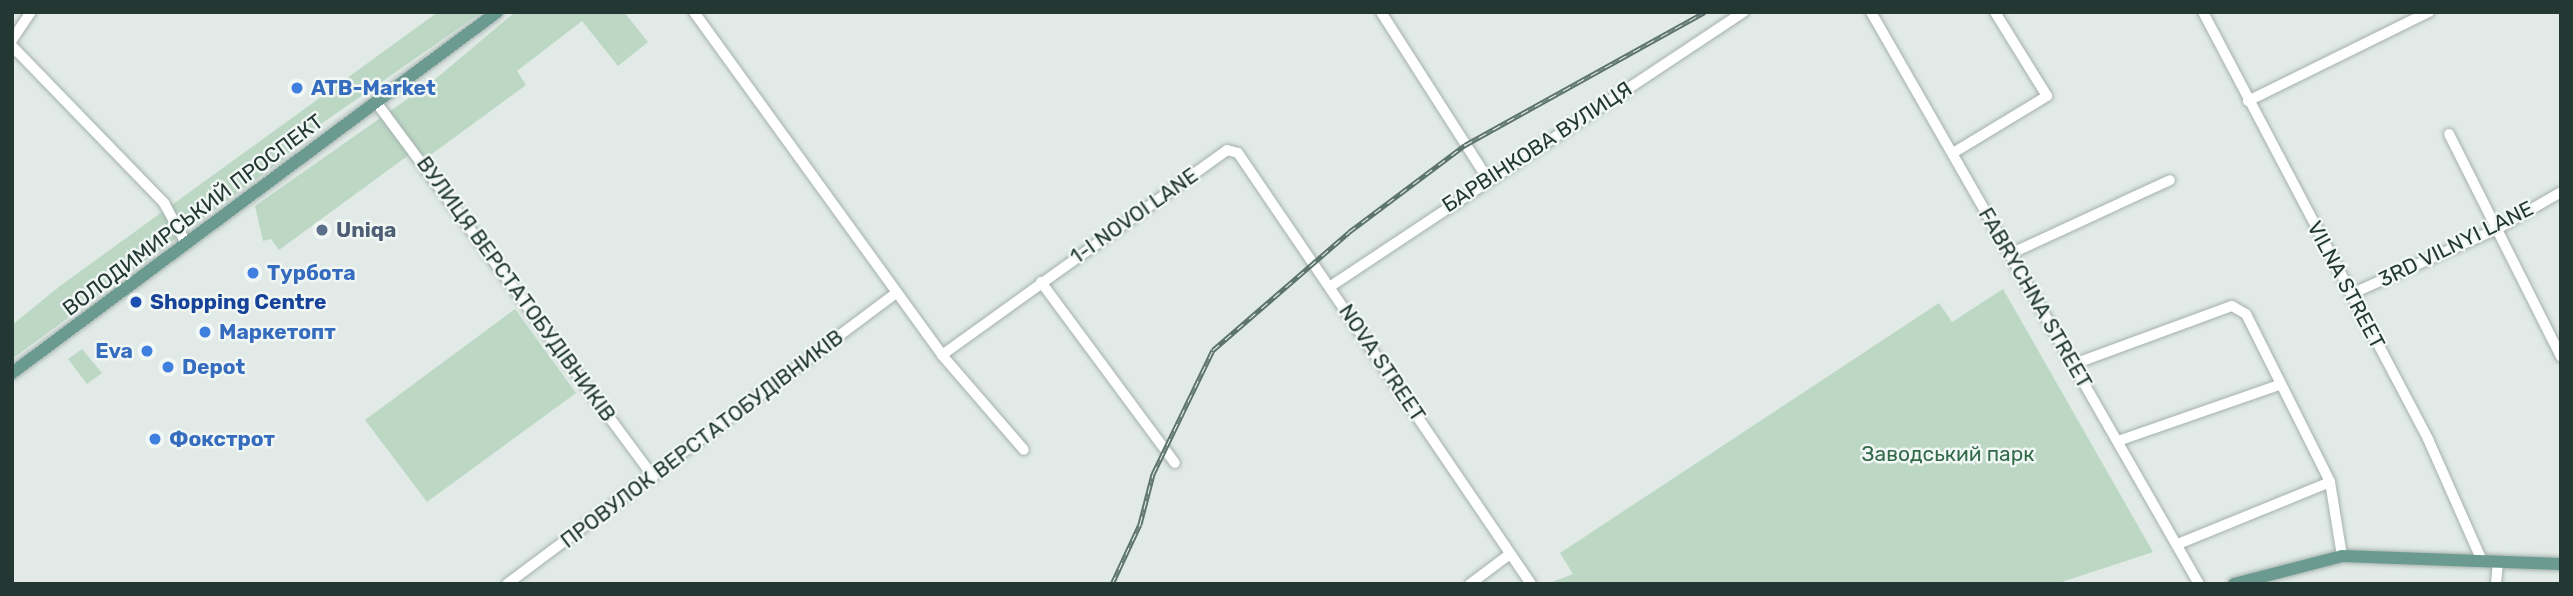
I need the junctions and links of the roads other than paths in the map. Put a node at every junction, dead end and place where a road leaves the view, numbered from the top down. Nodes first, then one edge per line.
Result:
1 (31, 12) edge
2 (498, 12) edge
3 (694, 12) edge
4 (1381, 12) edge
5 (1744, 12) edge
6 (1871, 12) edge
7 (1995, 12) edge
8 (2203, 12) edge
9 (2429, 12) edge
10 (12, 40) edge
11 (12, 46) edge
12 (2248, 101) junction
13 (376, 103) junction
14 (2449, 134) dead end
15 (1227, 150) joint
16 (1953, 153) junction
17 (1487, 178) junction
18 (2171, 180) dead end
19 (2561, 192) edge
20 (2497, 229) junction
21 (186, 243) junction
22 (2010, 254) junction
23 (1041, 282) junction
24 (1331, 286) junction
25 (896, 293) junction
26 (2351, 295) junction
27 (942, 355) junction
28 (2561, 357) edge
29 (2074, 364) junction
30 (12, 373) edge
31 (2280, 385) junction
32 (2118, 441) junction
33 (1024, 450) dead end
34 (1175, 463) dead end
35 (653, 477) junction
36 (2330, 482) junction
37 (2178, 544) junction
38 (1510, 554) junction
39 (2342, 556) junction
40 (2482, 561) junction
41 (2498, 561) junction
42 (2561, 564) edge
43 (507, 584) edge
44 (1470, 584) edge
45 (1531, 584) edge
46 (2199, 584) edge
47 (2234, 584) edge
48 (2496, 584) edge

1 - 10 street
2 - 13 main road, ВОЛОДИМИРСЬКИЙ ПРОСПЕКТ
3 - 25 street
4 - 17 street
5 - 17 street, БАРВІНКОВА ВУЛИЦЯ
6 - 16 street, FABRYCHNA STREET
7 - 16 street
8 - 12 street, VILNA STREET
9 - 12 street
11 - 21 street
12 - 26 street, VILNA STREET
13 - 21 main road, ВОЛОДИМИРСЬКИЙ ПРОСПЕКТ
13 - 35 street, ВУЛИЦЯ ВЕРСТАТОБУДІВНИКІВ
14 - 20 street
15 - 23 street, 1-I NOVOI LANE
15 - 24 street, NOVA STREET
16 - 22 street, FABRYCHNA STREET
17 - 24 street, БАРВІНКОВА ВУЛИЦЯ
18 - 22 street
19 - 20 street, 3RD VILNYI LANE
20 - 26 street, 3RD VILNYI LANE
20 - 28 street
21 - 30 main road, ВОЛОДИМИРСЬКИЙ ПРОСПЕКТ
22 - 29 street, FABRYCHNA STREET
23 - 27 street, 1-I NOVOI LANE
23 - 34 street
24 - 38 street, NOVA STREET
25 - 27 street
25 - 35 street, ПРОВУЛОК ВЕРСТАТОБУДІВНИКІВ
26 - 40 street, VILNA STREET
27 - 33 street
29 - 31 street
29 - 32 street, FABRYCHNA STREET
31 - 32 street
31 - 36 street
32 - 37 street, FABRYCHNA STREET
35 - 43 street, ПРОВУЛОК ВЕРСТАТОБУДІВНИКІВ
36 - 37 street
36 - 39 street
37 - 46 street, FABRYCHNA STREET
38 - 44 street
38 - 45 street, NOVA STREET
39 - 40 main road
39 - 47 main road
40 - 41 main road
41 - 42 main road
41 - 48 street

